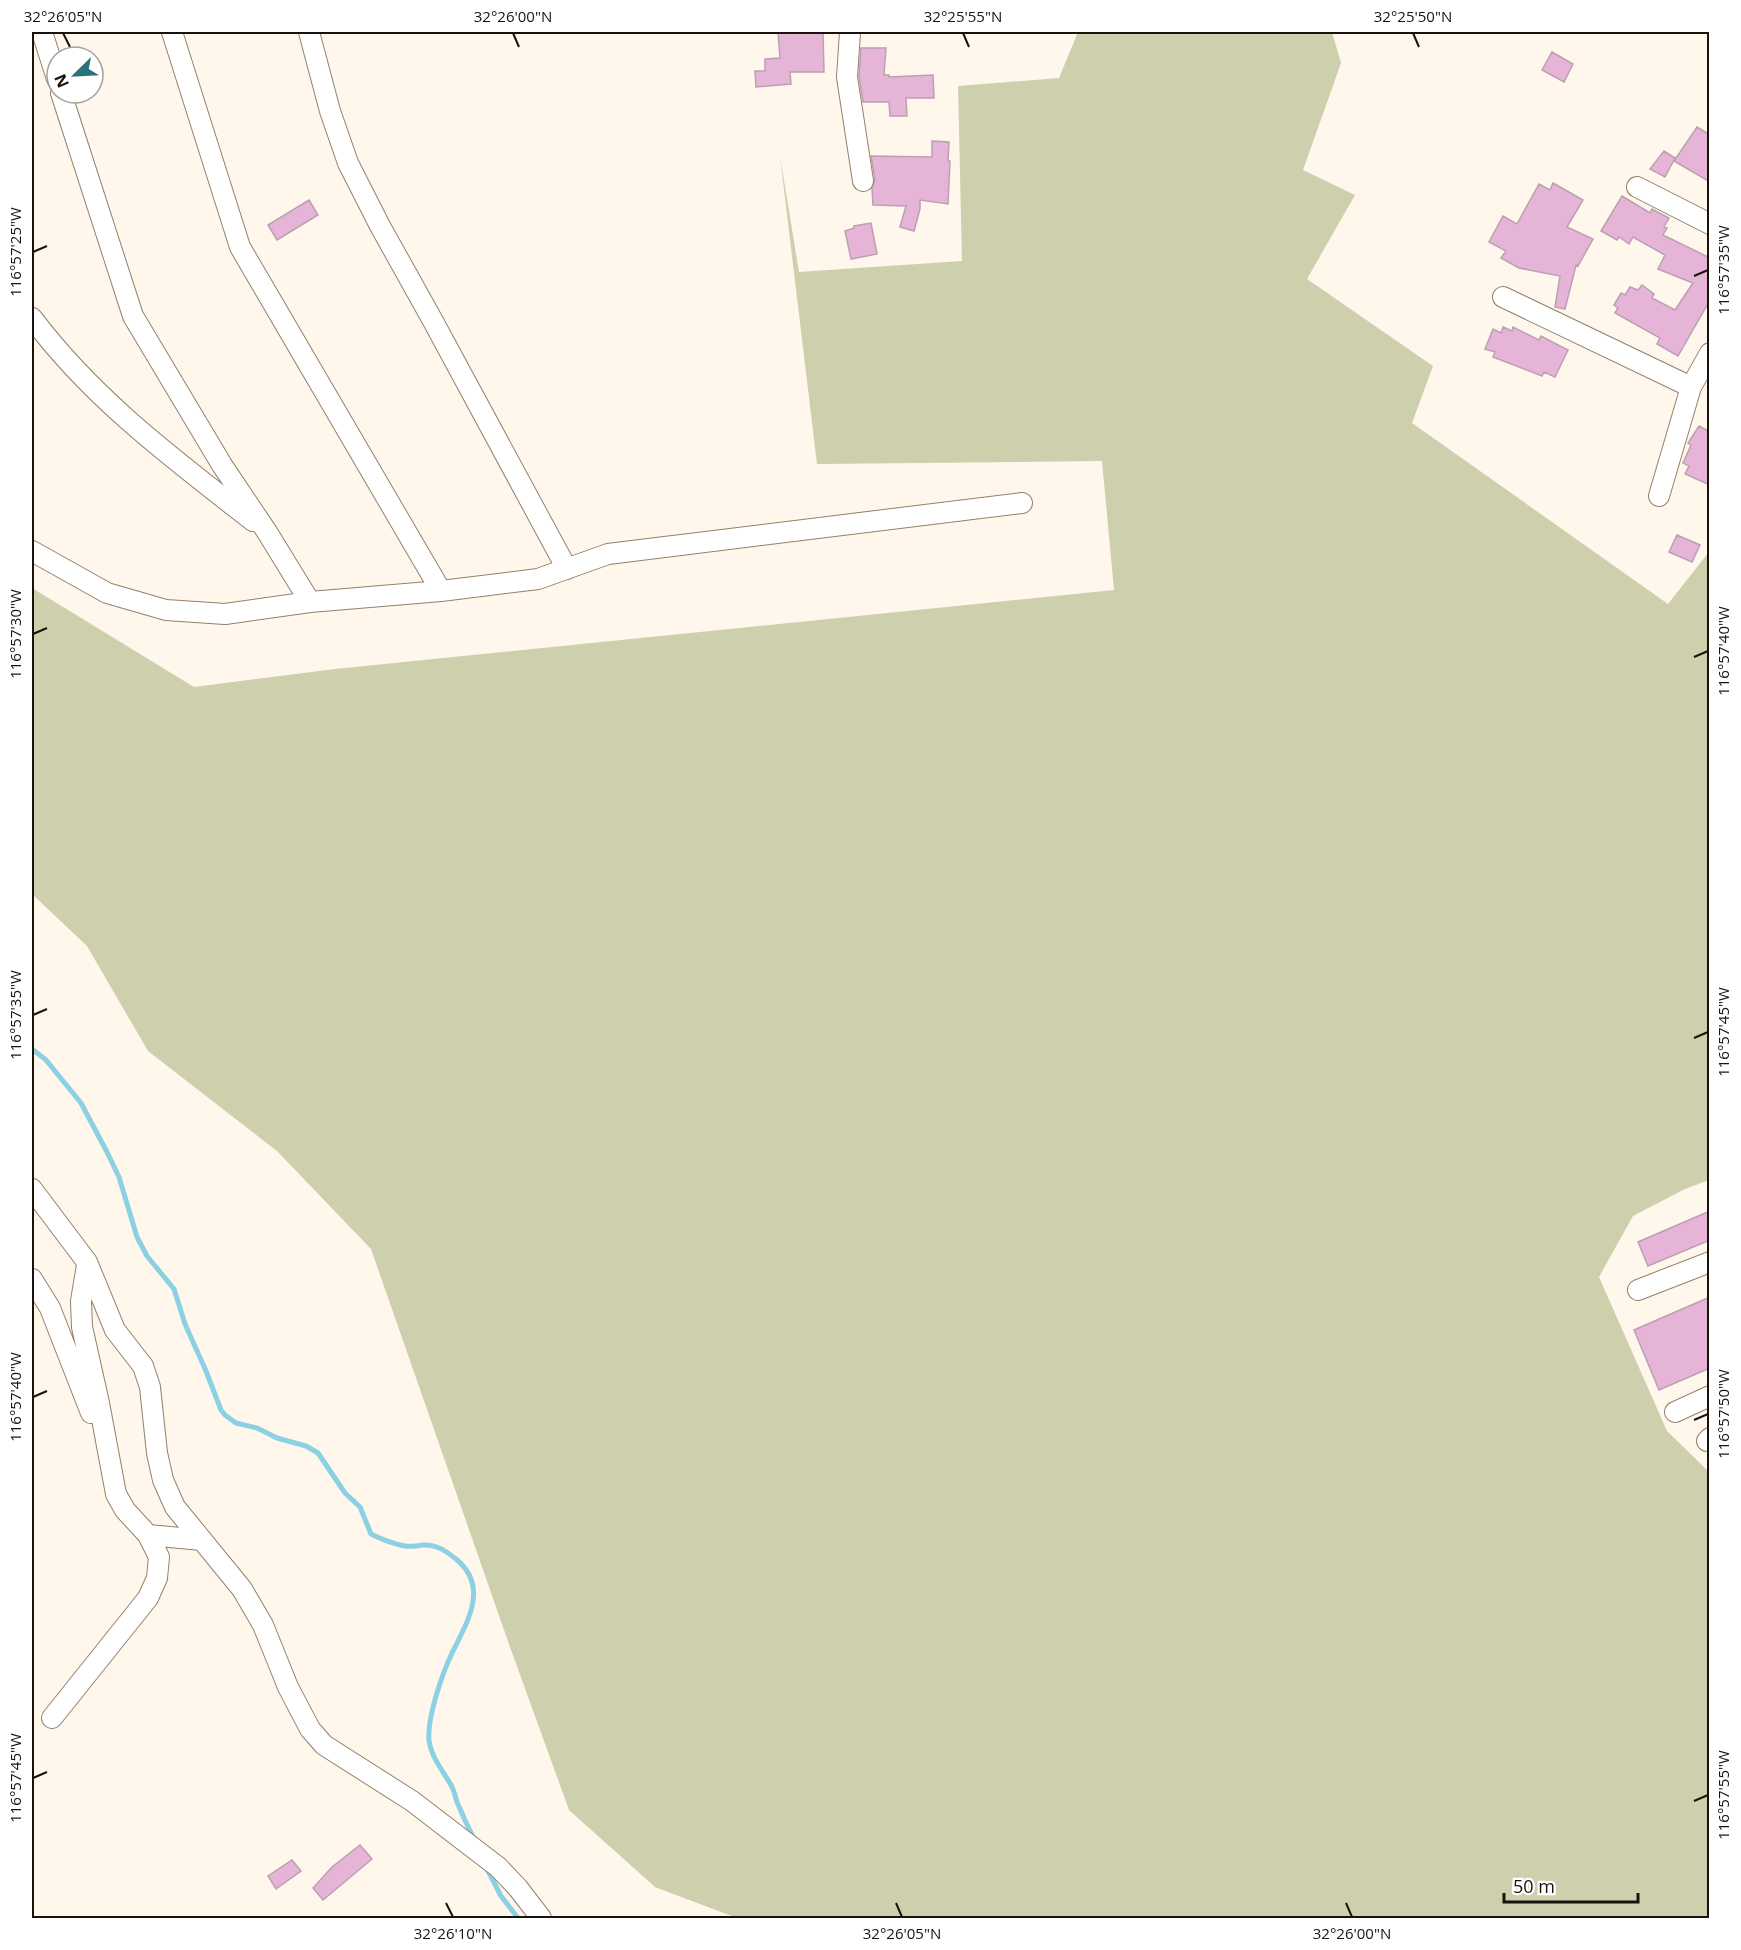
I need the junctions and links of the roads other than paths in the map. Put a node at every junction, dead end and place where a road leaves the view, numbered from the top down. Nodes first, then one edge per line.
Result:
1 (172, 32) edge
2 (309, 32) edge
3 (850, 32) edge
4 (65, 105) edge
5 (863, 182) dead end
6 (1637, 187) dead end
7 (1710, 224) edge
8 (1503, 297) dead end
9 (32, 318) edge
10 (1710, 353) edge
11 (1691, 387) junction
12 (1659, 496) dead end
13 (1022, 503) dead end
14 (267, 532) junction
15 (32, 551) edge
16 (567, 569) junction
17 (441, 591) junction
18 (310, 602) junction
19 (32, 1189) edge
20 (87, 1262) junction
21 (1710, 1262) edge
22 (32, 1279) edge
23 (1638, 1290) dead end
24 (1710, 1396) edge
25 (1675, 1412) dead end
26 (107, 1453) junction
27 (148, 1535) junction
28 (202, 1540) junction
29 (52, 1718) dead end
30 (541, 1918) edge

1 - 17 street
2 - 16 street
3 - 5 street
4 - 14 street
6 - 7 street
8 - 11 street
9 - 14 street
10 - 11 street
11 - 12 street
13 - 16 street
14 - 18 street
15 - 18 street
16 - 17 street
17 - 18 street
19 - 20 street
20 - 26 street
20 - 28 street
21 - 23 street
22 - 26 street
24 - 25 street
26 - 27 street
27 - 28 street
27 - 29 street
28 - 30 street

